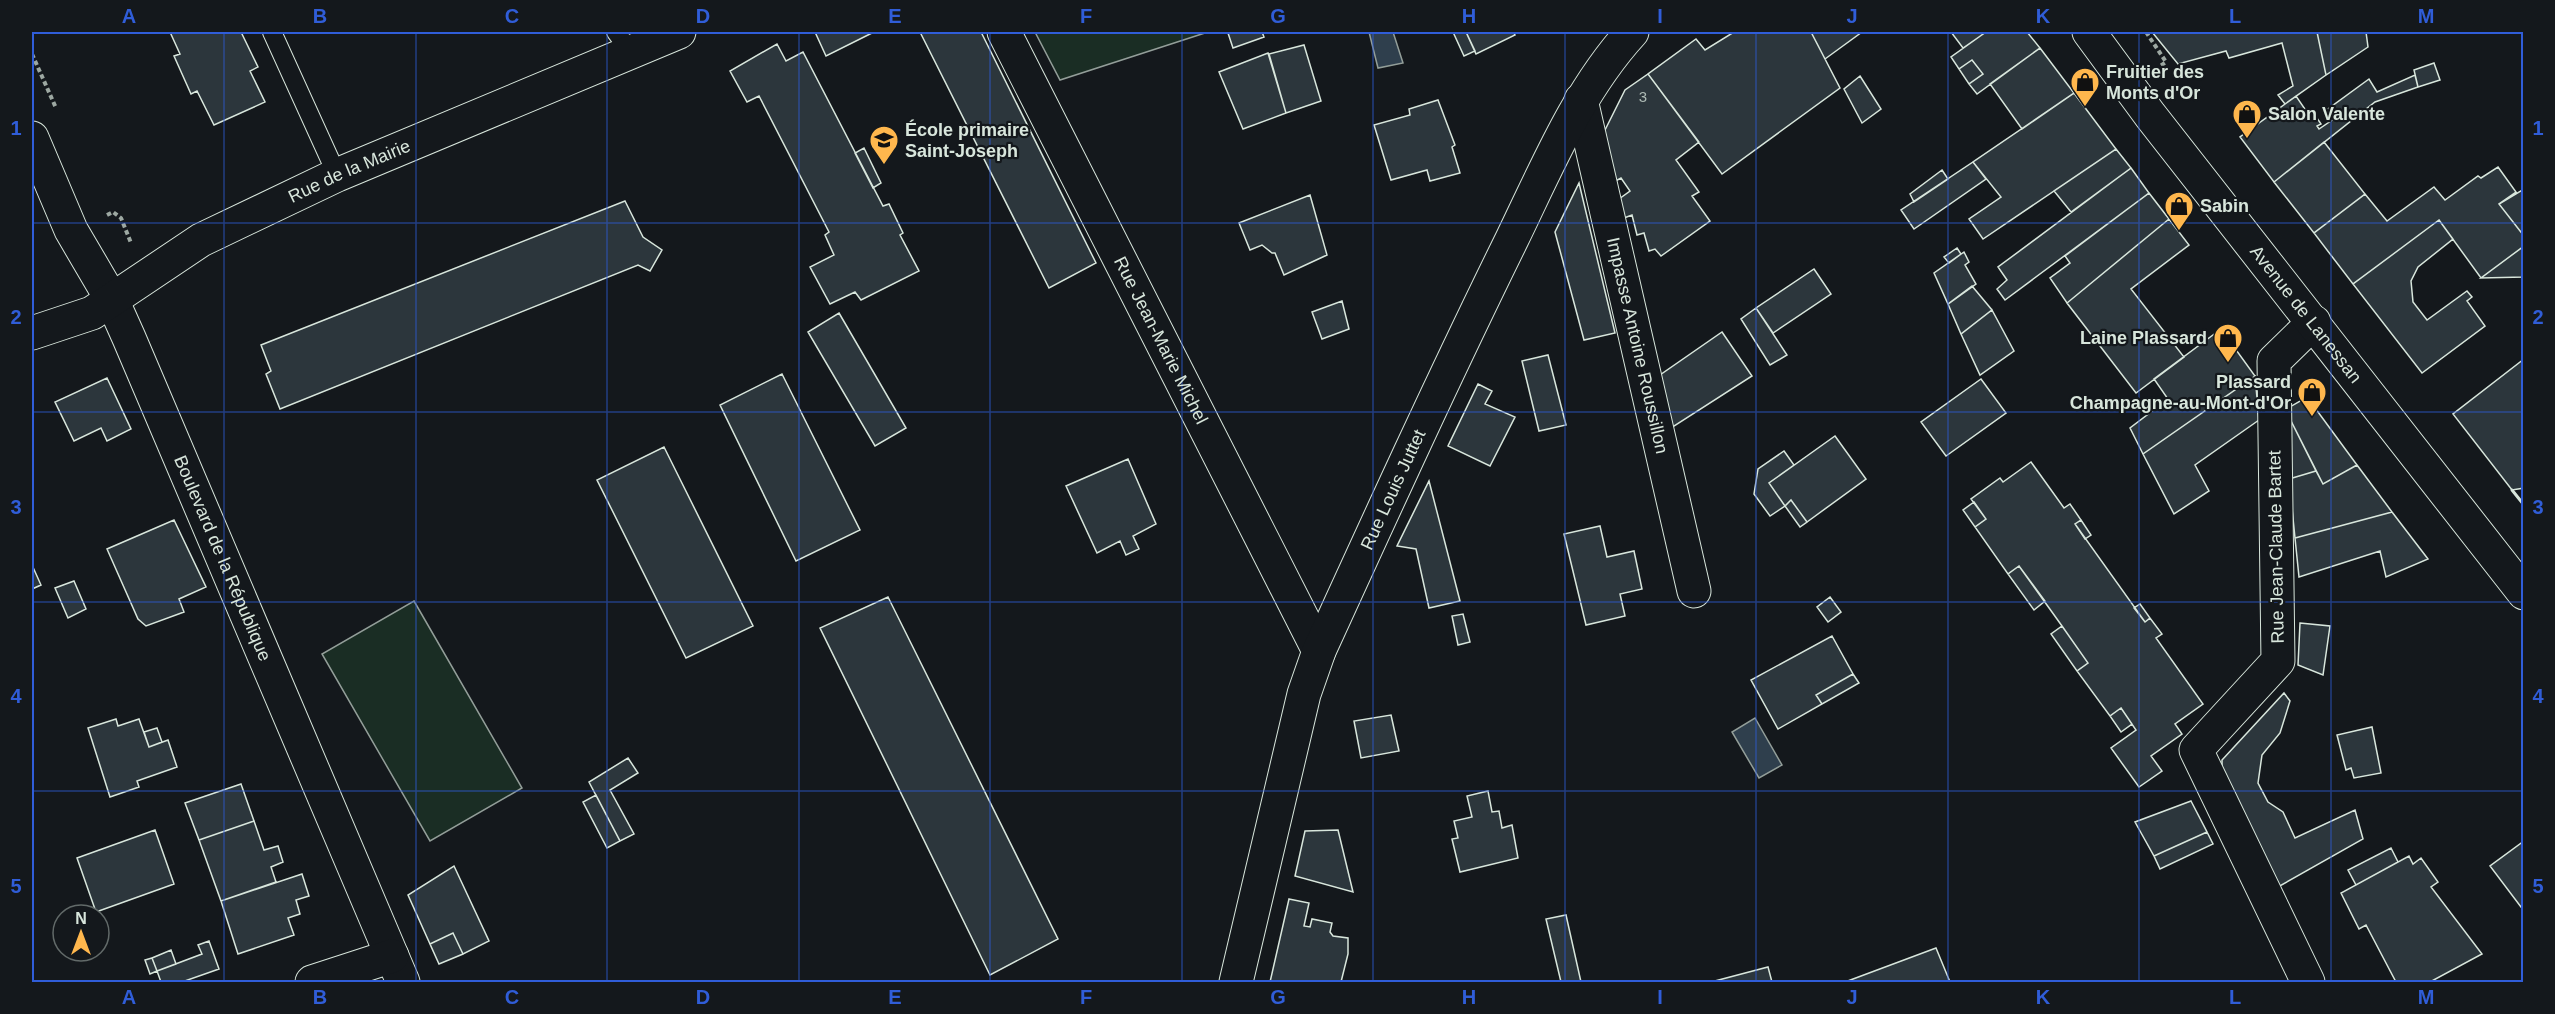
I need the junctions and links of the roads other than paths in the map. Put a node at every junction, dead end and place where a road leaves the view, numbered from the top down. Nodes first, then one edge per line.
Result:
1 (272, 32) edge
2 (679, 32) edge
3 (1004, 32) edge
4 (1632, 32) edge
5 (2098, 34) edge
6 (623, 41) edge
7 (1581, 100) junction
8 (32, 138) edge
9 (337, 175) junction
10 (112, 300) junction
11 (2314, 322) junction
12 (32, 333) edge
13 (1694, 591) dead end
14 (2523, 593) edge
15 (1318, 651) junction
16 (398, 969) edge
17 (312, 982) edge
18 (1236, 982) edge
19 (2308, 982) edge

1 - 9 lane
2 - 6 street, Rue de la Mairie
3 - 15 street, Rue Jean-Marie Michel
4 - 7 street, Rue Louis Juttet
5 - 11 street, Avenue de Lanessan
6 - 9 street, Rue de la Mairie
7 - 13 street, Impasse Antoine Roussillon
7 - 15 street, Rue Louis Juttet
8 - 10 street, Boulevard de la République
9 - 10 street, Rue de la Mairie
10 - 12 street, Rue de la Mairie
10 - 16 street, Boulevard de la République
11 - 14 street, Avenue de Lanessan
11 - 19 street, Rue Jean-Claude Bartet
15 - 18 street, Rue Louis Juttet
16 - 17 street

